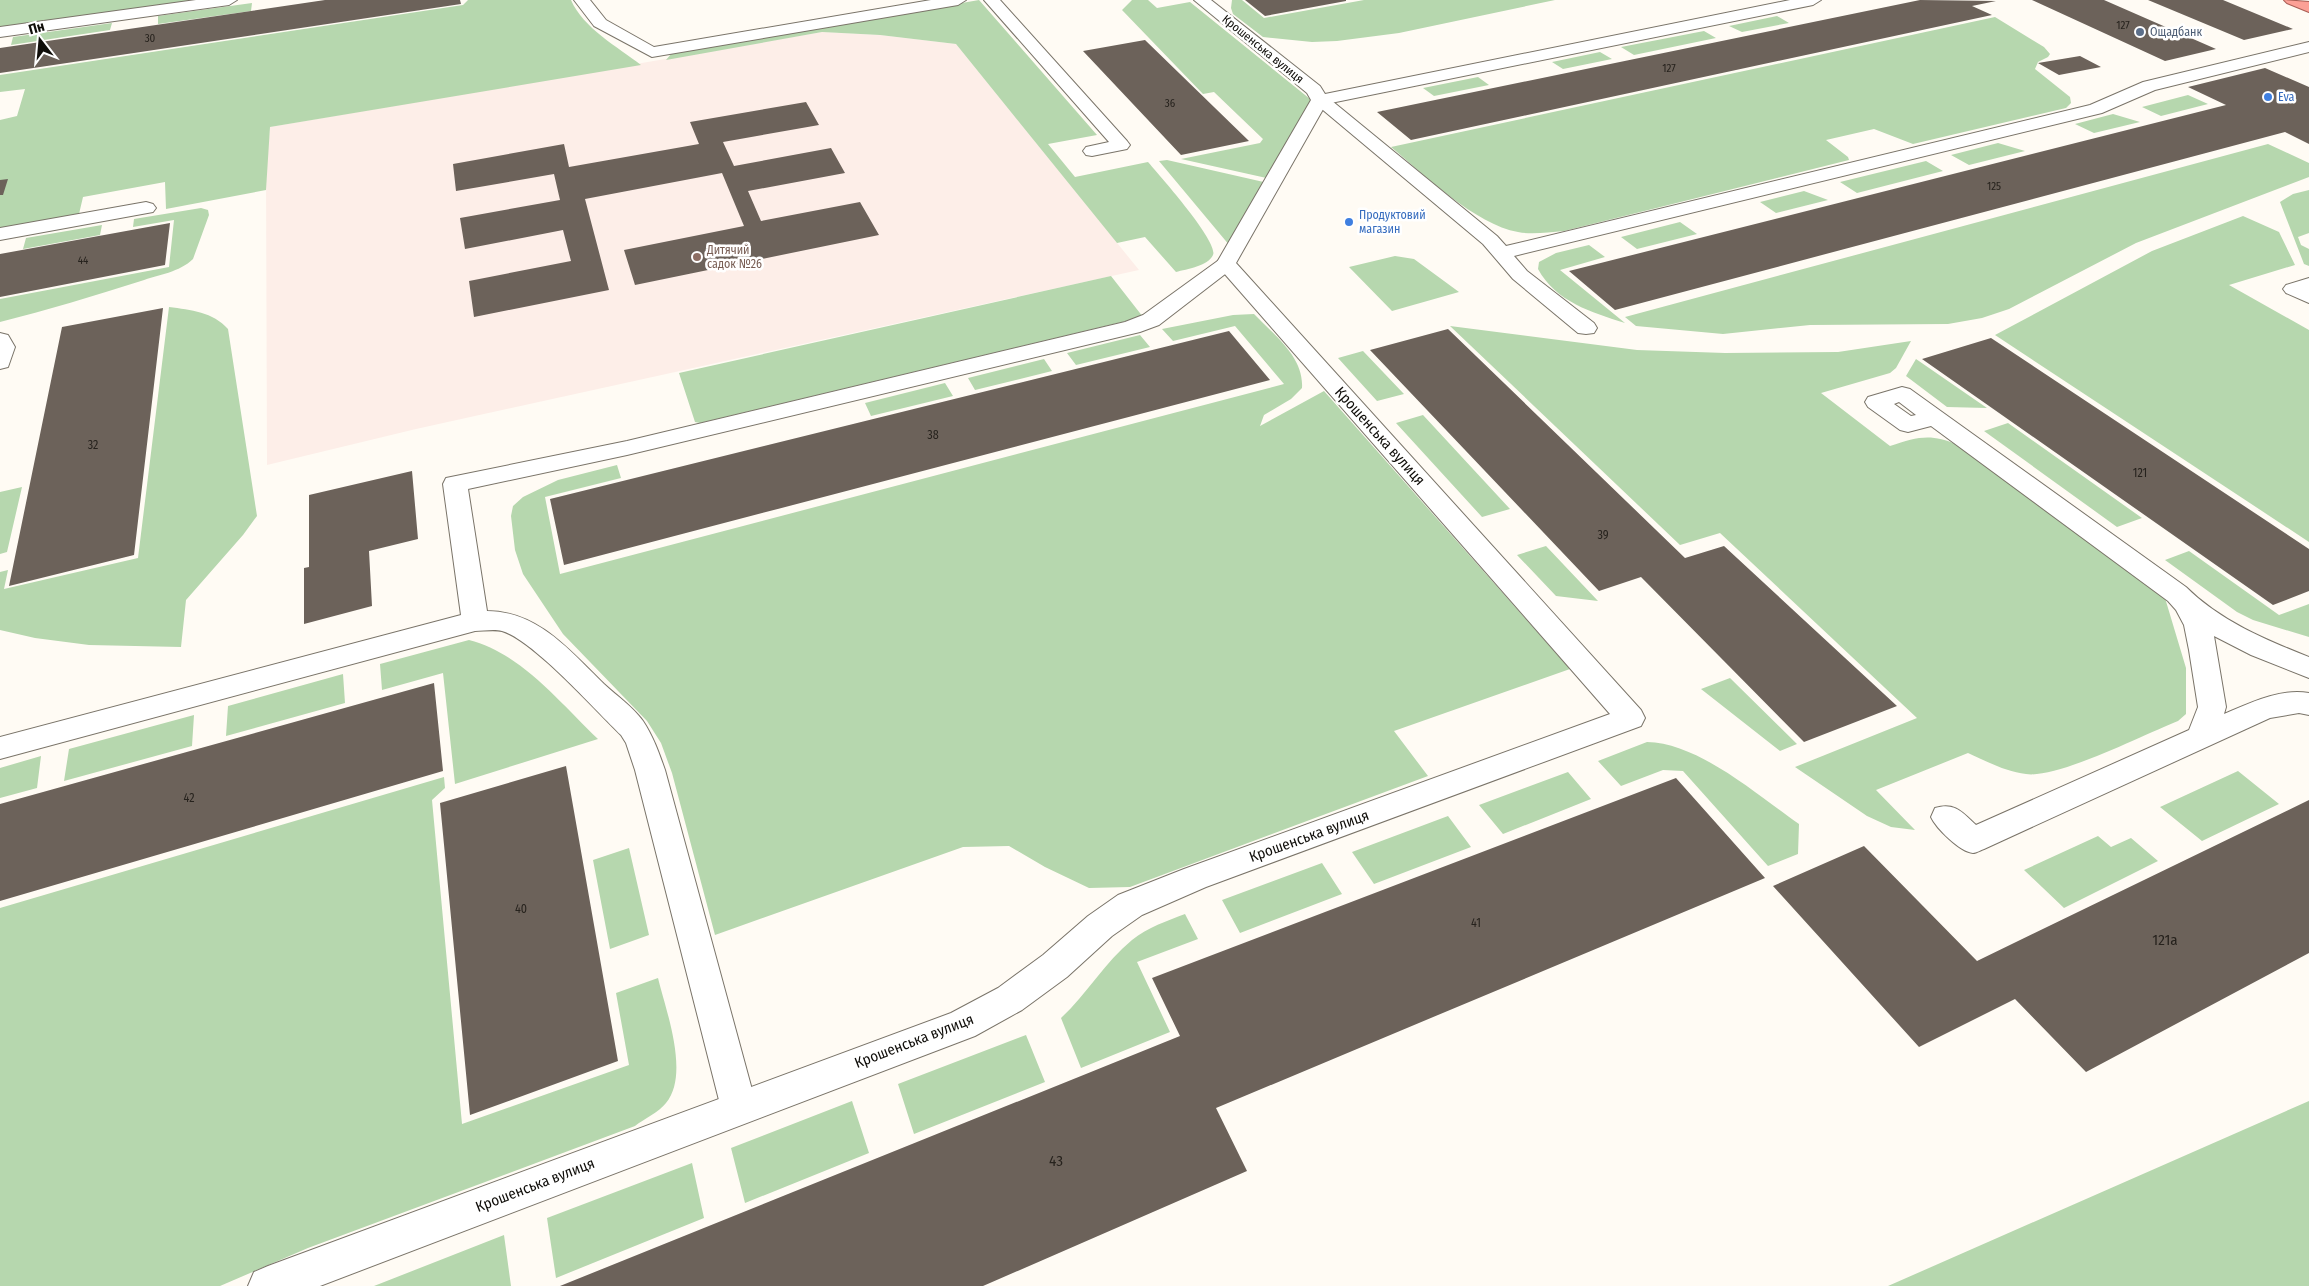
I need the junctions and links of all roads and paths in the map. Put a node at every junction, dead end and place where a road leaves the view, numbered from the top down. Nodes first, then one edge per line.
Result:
1 (230, 0) edge
2 (582, 0) edge
3 (958, 0) edge
4 (992, 0) edge
5 (1202, 0) edge
6 (1813, 0) edge
7 (2292, 0) edge
8 (2309, 7) edge
9 (0, 32) edge
10 (2307, 49) edge
11 (1320, 100) junction
12 (1092, 151) dead end
13 (146, 208) dead end
14 (0, 234) edge
15 (1502, 253) junction
16 (1226, 264) junction
17 (2309, 284) edge
18 (2309, 297) edge
19 (1586, 328) dead end
20 (0, 340) edge
21 (0, 362) edge
22 (1934, 416) dead end
23 (2187, 604) junction
24 (475, 621) junction
25 (2309, 668) edge
26 (2309, 704) edge
27 (2200, 739) junction
28 (0, 748) edge
29 (1946, 817) dead end
30 (739, 1108) junction
31 (268, 1286) edge

1 - 9 street
2 - 3 street
4 - 12 street
5 - 11 street, Крошенська вулиця
6 - 11 street
7 - 8 highway
10 - 15 street
11 - 15 street, Крошенська вулиця
11 - 16 street
13 - 14 street
15 - 19 street, Крошенська вулиця
16 - 24 street
16 - 30 street, Крошенська вулиця
17 - 18 street
20 - 21 street
22 - 23 street
23 - 25 street
23 - 27 street
24 - 28 street
24 - 30 street
26 - 27 street
27 - 29 street
30 - 31 street, Крошенська вулиця

